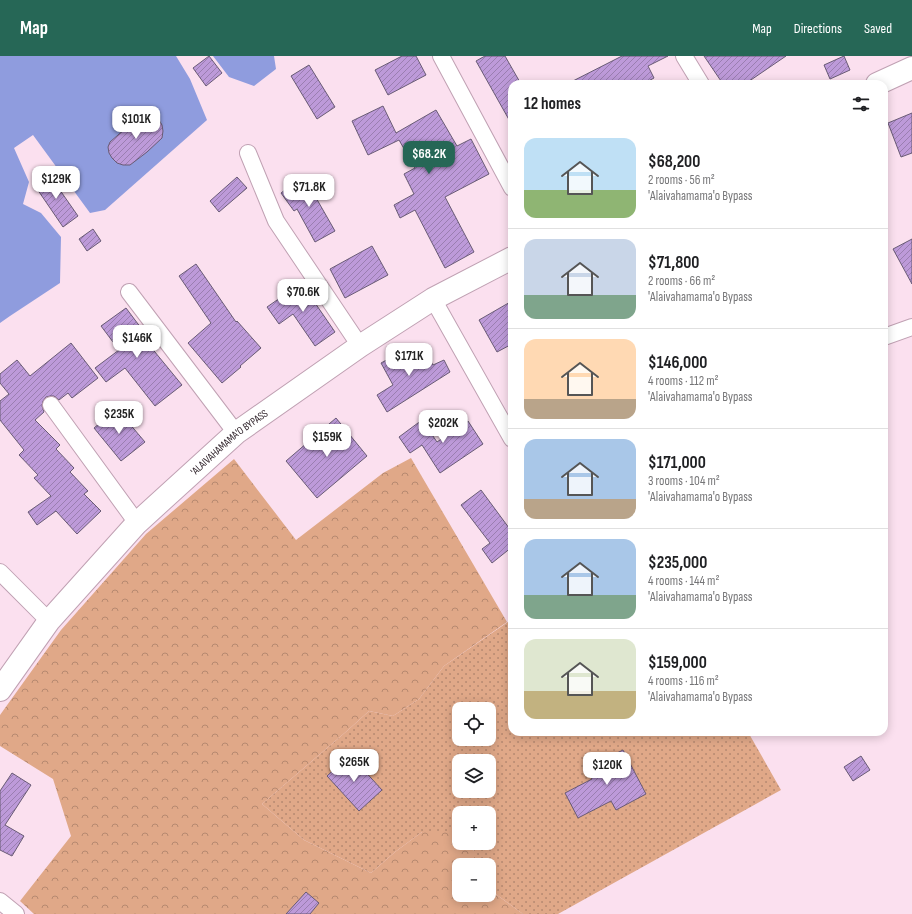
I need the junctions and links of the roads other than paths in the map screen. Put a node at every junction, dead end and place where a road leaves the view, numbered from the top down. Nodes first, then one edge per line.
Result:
1 (441, 56) edge
2 (684, 56) edge
3 (912, 68) edge
4 (699, 80) edge
5 (886, 80) edge
6 (248, 153) dead end
7 (508, 181) edge
8 (508, 260) edge
9 (129, 292) dead end
10 (433, 299) junction
11 (912, 327) edge
12 (888, 336) edge
13 (360, 346) junction
14 (51, 405) dead end
15 (508, 432) edge
16 (236, 433) junction
17 (137, 523) junction
18 (0, 572) edge
19 (49, 621) junction
20 (0, 690) edge
21 (0, 901) edge
22 (16, 914) edge

1 - 7 street
2 - 4 street
3 - 5 main road
6 - 13 street
8 - 10 main road, 'ALAIVAHAMAMA'O BYPASS
9 - 16 street
10 - 13 main road, 'ALAIVAHAMAMA'O BYPASS
10 - 15 street
11 - 12 street
13 - 16 main road, 'ALAIVAHAMAMA'O BYPASS
14 - 17 street
16 - 17 main road, 'ALAIVAHAMAMA'O BYPASS
17 - 19 main road, 'ALAIVAHAMAMA'O BYPASS
18 - 19 street
19 - 20 main road, 'ALAIVAHAMAMA'O BYPASS
21 - 22 street

